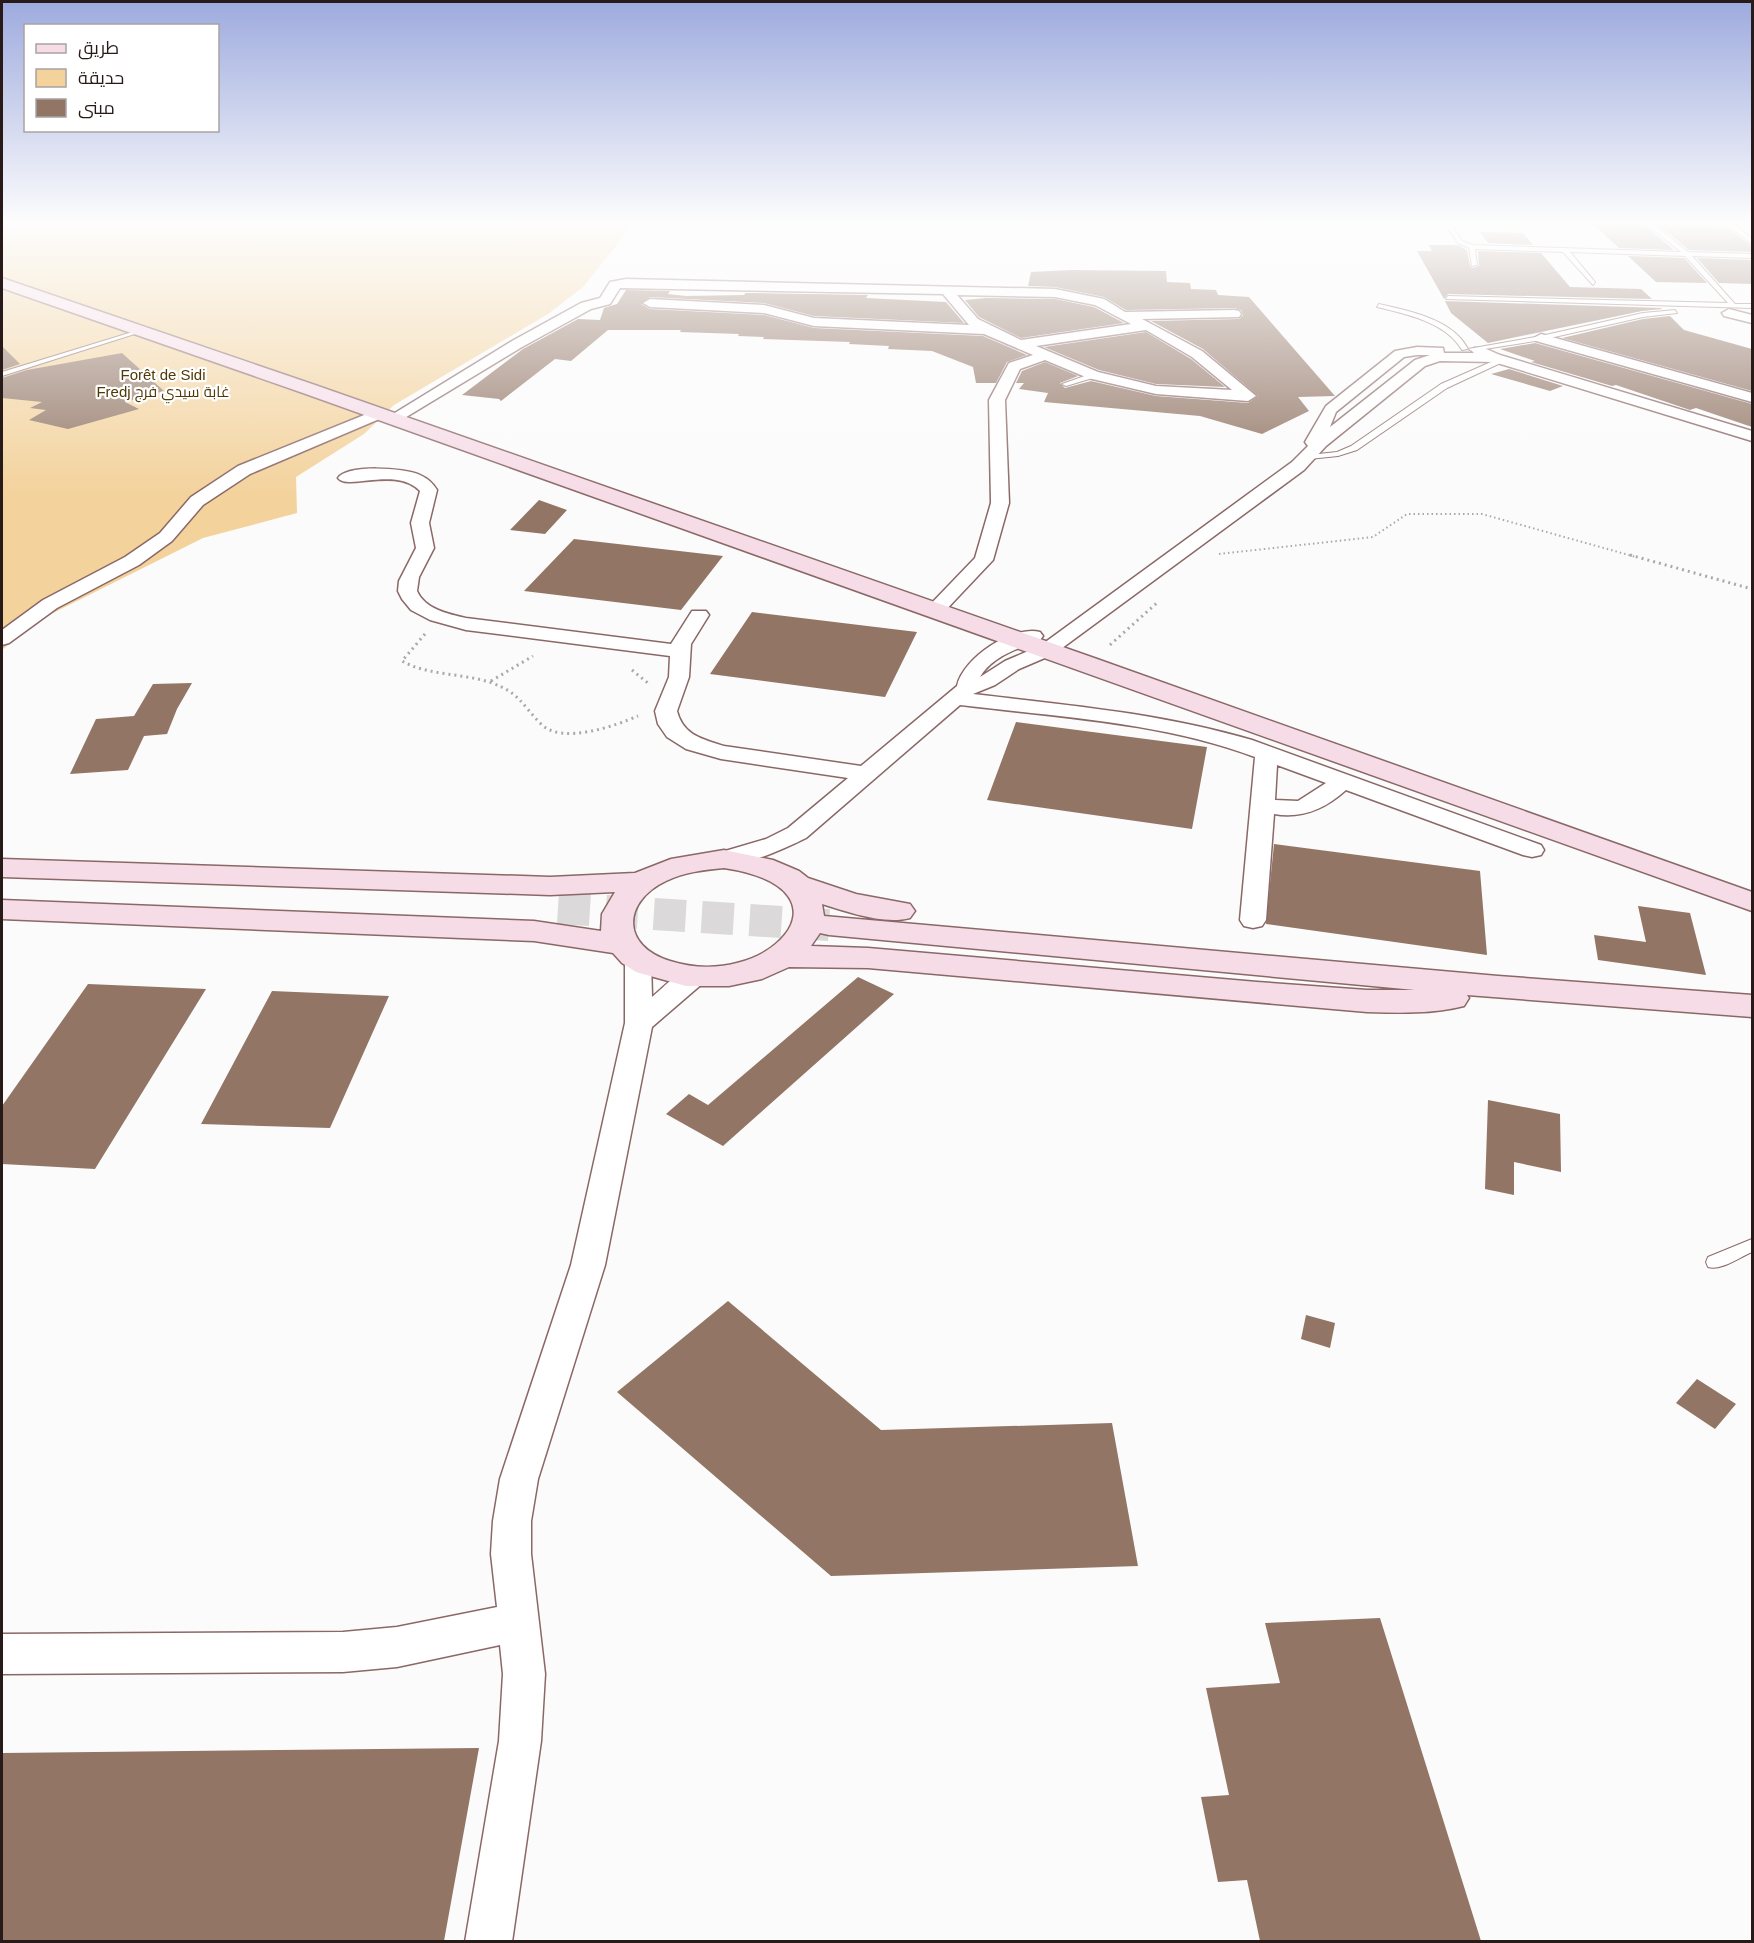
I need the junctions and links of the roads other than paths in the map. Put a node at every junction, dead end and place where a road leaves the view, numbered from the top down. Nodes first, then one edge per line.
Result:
1 (91, 314) edge
2 (572, 314) edge
3 (782, 314) edge
4 (966, 314) edge
5 (1118, 314) edge
6 (1234, 314) dead end
7 (1409, 314) edge
8 (1663, 314) edge
9 (1122, 316) junction
10 (1148, 326) junction
11 (986, 330) junction
12 (141, 331) junction
13 (1540, 338) junction
14 (1017, 344) junction
15 (1468, 349) junction
16 (1046, 355) junction
17 (1499, 359) junction
18 (2, 374) edge
19 (1093, 375) junction
20 (1066, 384) dead end
21 (1752, 398) edge
22 (386, 417) junction
23 (1752, 436) edge
24 (1309, 457) junction
25 (346, 478) dead end
26 (1183, 533) junction
27 (1205, 547) junction
28 (1155, 552) junction
29 (1175, 559) junction
30 (934, 610) junction
31 (699, 615) dead end
32 (2, 639) edge
33 (1021, 641) junction
34 (1047, 650) junction
35 (679, 651) junction
36 (960, 693) junction
37 (1267, 754) junction
38 (867, 774) junction
39 (1342, 781) junction
40 (1263, 806) junction
41 (797, 833) junction
42 (1532, 850) dead end
43 (724, 859) junction
44 (2, 868) edge
45 (791, 881) junction
46 (642, 882) junction
47 (2, 888) edge
48 (1752, 902) edge
49 (558, 908) tunnel mouth
50 (2, 910) edge
51 (1253, 920) dead end
52 (829, 925) tunnel mouth
53 (630, 952) junction
54 (782, 956) junction
55 (693, 977) junction
56 (1498, 987) junction
57 (1752, 1006) edge
58 (639, 1023) junction
59 (1752, 1245) edge
60 (1714, 1262) dead end
61 (519, 1622) junction
62 (2, 1654) edge
63 (488, 1941) edge

1 - 12 main road
2 - 22 street
3 - 11 street
4 - 11 street
5 - 9 street
6 - 9 street
7 - 15 lane
8 - 13 lane
9 - 10 street
10 - 14 street
10 - 19 street
11 - 14 street
12 - 18 lane
12 - 22 main road
13 - 15 lane
13 - 21 street
14 - 16 street
15 - 17 street
15 - 26 street
16 - 19 street
16 - 30 street
17 - 23 street
17 - 24 lane
17 - 24 street
19 - 20 lane
22 - 30 main road
22 - 32 street
24 - 27 street
25 - 35 street
26 - 27 street
26 - 28 street
27 - 29 street
28 - 29 street
28 - 33 street
29 - 34 street
30 - 33 main road
31 - 35 street
33 - 34 main road
33 - 36 street
34 - 36 street
34 - 48 main road
35 - 38 street
36 - 37 street
36 - 38 street
37 - 39 street
37 - 40 street
38 - 41 street
39 - 40 street
39 - 42 street
40 - 51 street
41 - 43 street
41 - 45 street
43 - 45 main road
43 - 46 main road
44 - 46 main road
45 - 54 main road
45 - 56 main road
46 - 53 main road
47 - 49 main road
50 - 53 main road
52 - 56 main road
53 - 55 main road
53 - 58 street
54 - 55 main road
54 - 56 main road
55 - 58 street
56 - 57 main road
58 - 61 street
59 - 60 lane
61 - 62 street
61 - 63 street

